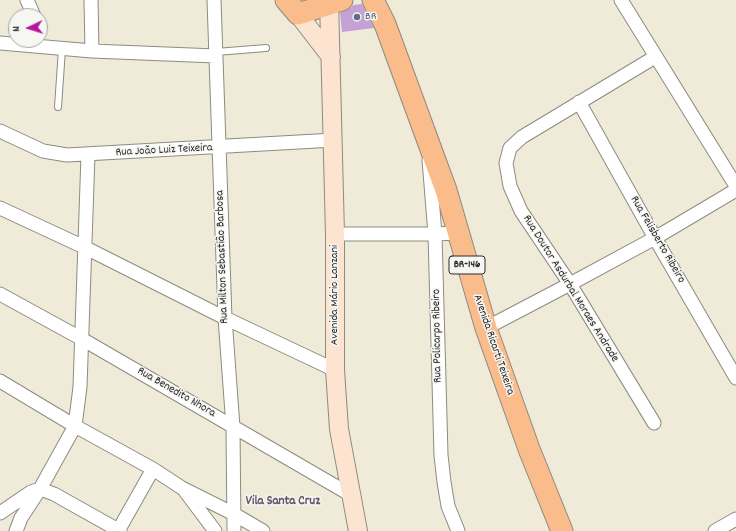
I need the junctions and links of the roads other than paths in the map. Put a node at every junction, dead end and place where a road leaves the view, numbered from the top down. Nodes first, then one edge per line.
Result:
1 (91, 0) edge
2 (214, 0) edge
3 (373, 0) edge
4 (621, 0) edge
5 (334, 1) edge
6 (292, 7) edge
7 (48, 46) edge
8 (266, 48) dead end
9 (62, 49) junction
10 (92, 51) junction
11 (216, 54) junction
12 (331, 57) junction
13 (655, 57) junction
14 (579, 102) junction
15 (58, 107) dead end
16 (0, 130) edge
17 (427, 139) junction
18 (334, 140) junction
19 (219, 148) junction
20 (88, 155) junction
21 (736, 186) edge
22 (736, 190) edge
23 (0, 208) edge
24 (458, 233) junction
25 (335, 234) junction
26 (435, 234) junction
27 (655, 238) junction
28 (84, 247) junction
29 (570, 284) junction
30 (0, 294) edge
31 (225, 318) junction
32 (486, 328) junction
33 (82, 338) junction
34 (335, 370) junction
35 (736, 378) edge
36 (0, 381) edge
37 (654, 423) dead end
38 (75, 426) junction
39 (233, 427) junction
40 (153, 469) junction
41 (182, 488) junction
42 (40, 489) junction
43 (351, 495) junction
44 (0, 513) edge
45 (234, 514) junction
46 (736, 519) edge
47 (16, 531) edge
48 (119, 531) edge
49 (215, 531) edge
50 (234, 531) edge
51 (263, 531) edge
52 (358, 531) edge
53 (458, 531) edge
54 (562, 531) edge
55 (715, 531) edge

1 - 10 street
2 - 11 street, Rua Milton Sebastião Barbosa
3 - 17 main road, Avenida Ricarti Teixeira / BR-146
4 - 13 street
5 - 6 main road
5 - 12 street, Avenida Mário Lanzani
6 - 12 street
7 - 9 street
8 - 11 lane
9 - 10 street
9 - 15 lane
10 - 11 street
11 - 19 street, Rua Milton Sebastião Barbosa
12 - 18 street, Avenida Mário Lanzani
13 - 14 street
13 - 21 street
14 - 27 street, Rua Felisberto Ribeiro
14 - 29 street, Rua Doutor Asdurbal Moraes Andrade
16 - 20 street, Rua João Luiz Teixeira
17 - 24 main road, Avenida Ricarti Teixeira / BR-146
17 - 26 street, Rua Policarpo Ribeiro
18 - 19 street, Rua João Luiz Teixeira
18 - 25 street, Avenida Mário Lanzani
19 - 20 street, Rua João Luiz Teixeira
19 - 31 street, Rua Milton Sebastião Barbosa
20 - 28 street
22 - 27 street
23 - 28 street
24 - 26 street
24 - 32 main road, Avenida Ricarti Teixeira / BR-146
25 - 26 street
25 - 34 street, Avenida Mário Lanzani
26 - 53 street, Rua Policarpo Ribeiro
27 - 29 street
27 - 35 street, Rua Felisberto Ribeiro
28 - 31 street
28 - 33 street
29 - 32 street
29 - 37 street, Rua Doutor Asdurbal Moraes Andrade
30 - 33 street, Rua Benedito Nhora
31 - 34 street
31 - 39 street, Rua Milton Sebastião Barbosa
32 - 54 main road, Avenida Ricarti Teixeira / BR-146
33 - 38 street
33 - 39 street, Rua Benedito Nhora
34 - 43 street, Avenida Mário Lanzani
36 - 38 street
38 - 40 street
38 - 42 street
39 - 43 street, Rua Benedito Nhora
39 - 45 street, Rua Milton Sebastião Barbosa
40 - 41 street
40 - 48 street
41 - 45 street
41 - 49 street
42 - 44 street
42 - 47 street
42 - 48 street
43 - 52 street, Avenida Mário Lanzani
45 - 50 street, Rua Milton Sebastião Barbosa
45 - 51 street
46 - 55 street

